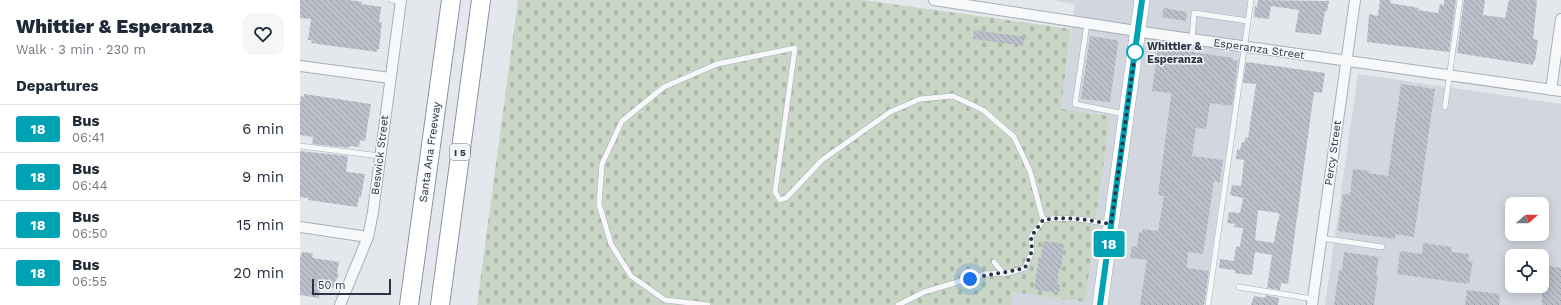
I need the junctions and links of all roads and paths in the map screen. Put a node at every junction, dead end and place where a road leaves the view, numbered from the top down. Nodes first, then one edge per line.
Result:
1 (398, 0) edge
2 (451, 0) edge
3 (480, 0) edge
4 (934, 0) edge
5 (1142, 0) edge
6 (1251, 0) edge
7 (1355, 0) edge
8 (1460, 0) edge
9 (1561, 19) edge
10 (1248, 21) junction
11 (1087, 24) junction
12 (1138, 32) junction
13 (1192, 39) junction
14 (1245, 47) junction
15 (1346, 61) junction
16 (300, 66) edge
17 (1450, 76) junction
18 (390, 78) junction
19 (1556, 90) edge
20 (1445, 107) dead end
21 (1126, 114) junction
22 (300, 146) edge
23 (380, 156) junction
24 (1043, 220) junction
25 (1111, 224) junction
26 (300, 227) edge
27 (368, 237) junction
28 (1321, 238) junction
29 (1382, 247) dead end
30 (994, 262) dead end
31 (1003, 273) junction
32 (443, 281) junction
33 (1239, 287) dead end
34 (410, 296) edge
35 (1312, 302) edge
36 (340, 305) edge
37 (398, 305) edge
38 (440, 305) edge
39 (444, 305) edge
40 (708, 305) edge
41 (898, 305) edge
42 (1100, 305) edge
43 (1208, 305) edge

1 - 18 street, Beswick Street
2 - 34 highway, Santa Ana Freeway
3 - 32 highway, I 5
4 - 11 street, Esperanza Street
5 - 12 main road
6 - 10 lane
7 - 15 street, Percy Street
8 - 17 lane
9 - 19 street
10 - 13 lane
10 - 14 lane
11 - 12 street, Esperanza Street
11 - 21 lane
12 - 13 street, Esperanza Street
12 - 21 main road
13 - 14 street, Esperanza Street
14 - 15 street, Esperanza Street
14 - 43 lane
15 - 17 street, Esperanza Street
15 - 28 street, Percy Street
16 - 18 street
17 - 19 street, Esperanza Street
17 - 20 lane
18 - 23 street, Beswick Street
21 - 25 main road
22 - 23 lane
23 - 27 street, Beswick Street
24 - 25 lane
24 - 31 lane
24 - 40 lane
25 - 42 main road
26 - 27 street
27 - 36 street, Beswick Street
28 - 29 lane
28 - 35 street, Percy Street
30 - 31 lane
31 - 41 lane
32 - 38 highway, I 5
32 - 39 highway
33 - 35 lane
34 - 37 highway

